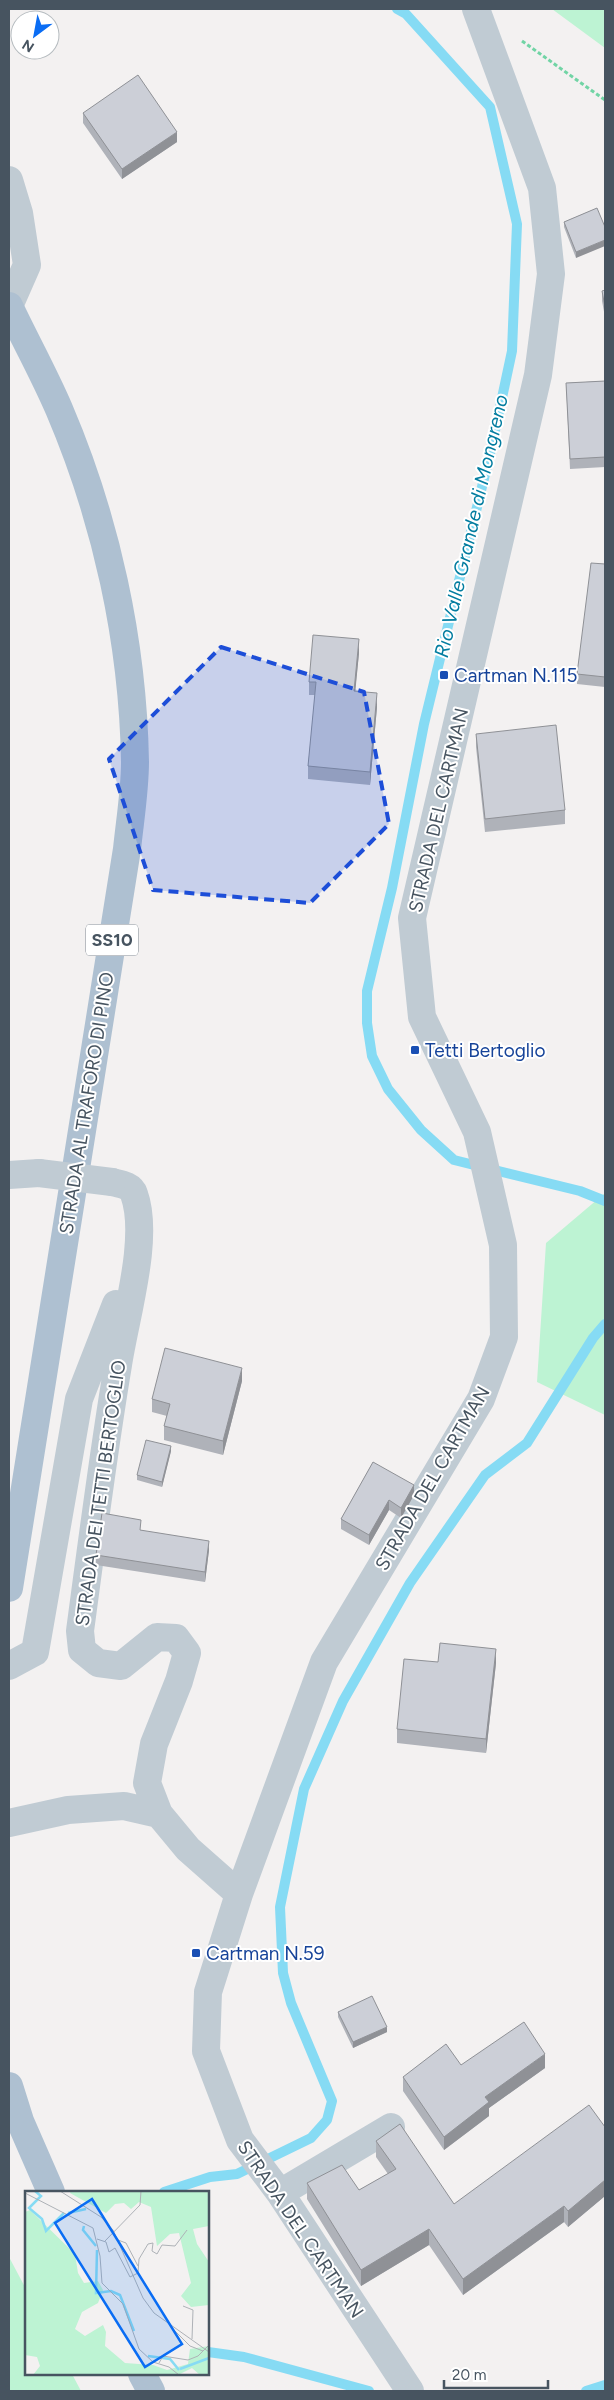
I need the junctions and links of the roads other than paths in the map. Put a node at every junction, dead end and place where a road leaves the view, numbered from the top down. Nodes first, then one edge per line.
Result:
1 (476, 9) edge
2 (9, 180) edge
3 (9, 306) edge
4 (9, 1174) edge
5 (138, 1250) junction
6 (9, 1588) edge
7 (9, 1666) edge
8 (159, 1814) junction
9 (9, 1823) edge
10 (239, 1894) junction
11 (9, 2086) edge
12 (391, 2127) dead end
13 (277, 2190) junction
14 (51, 2191) edge
15 (143, 2375) edge
16 (151, 2391) edge
17 (410, 2391) edge

1 - 10 street, STRADA DEL CARTMAN
2 - 3 street
3 - 6 main road, STRADA AL TRAFORO DI PINO / SS10
4 - 5 street, STRADA DEI TETTI BERTOGLIO, bridge
5 - 7 street, STRADA DEI TETTI BERTOGLIO
5 - 8 street, STRADA DEI TETTI BERTOGLIO
8 - 9 street
8 - 10 street, STRADA DEI TETTI BERTOGLIO
10 - 13 street, STRADA DEL CARTMAN
11 - 14 main road
12 - 13 street
13 - 17 street, STRADA DEL CARTMAN
15 - 16 main road

